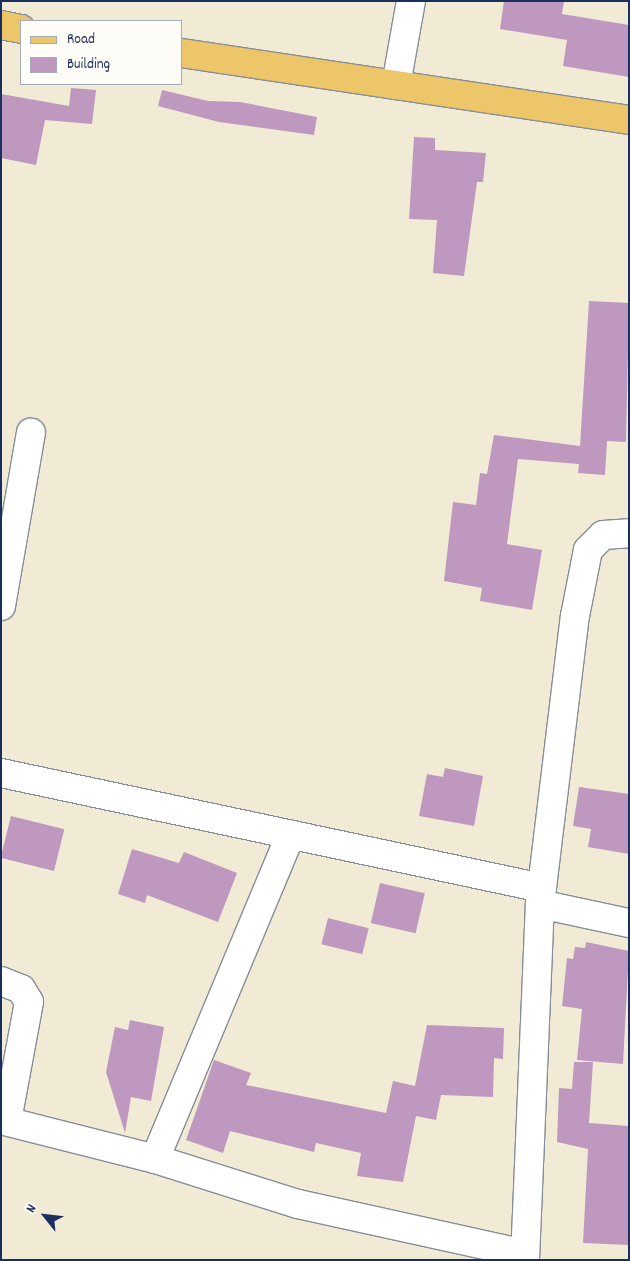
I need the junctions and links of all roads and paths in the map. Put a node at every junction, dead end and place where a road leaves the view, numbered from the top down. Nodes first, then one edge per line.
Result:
1 (411, 1) edge
2 (1, 25) edge
3 (20, 29) edge
4 (182, 53) edge
5 (396, 85) junction
6 (629, 120) edge
7 (32, 433) dead end
8 (629, 533) edge
9 (1, 606) edge
10 (1, 773) edge
11 (289, 838) junction
12 (541, 896) junction
13 (629, 923) edge
14 (1, 981) edge
15 (4, 1121) edge
16 (155, 1159) junction
17 (525, 1257) edge

1 - 5 street
2 - 3 main road
4 - 5 main road
5 - 6 main road
7 - 9 street
8 - 12 street
10 - 11 street
11 - 12 street
11 - 16 street
12 - 13 street
12 - 17 street
14 - 15 street
15 - 16 street
16 - 17 street

